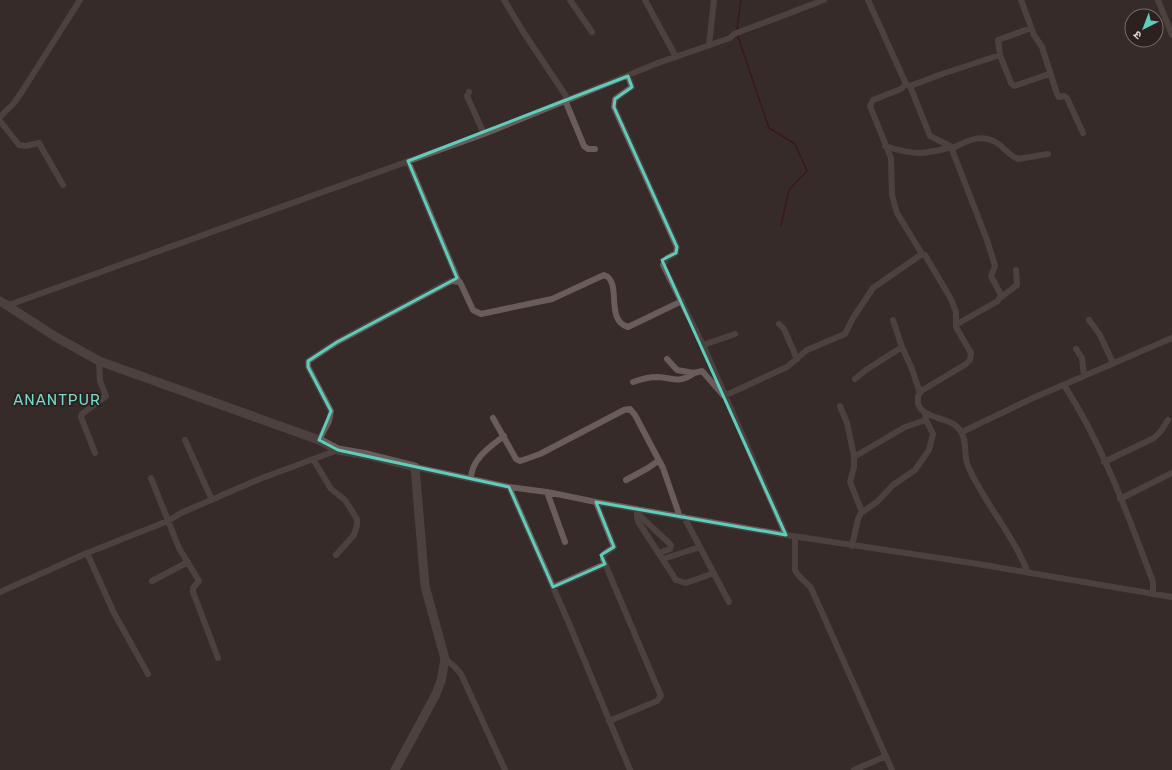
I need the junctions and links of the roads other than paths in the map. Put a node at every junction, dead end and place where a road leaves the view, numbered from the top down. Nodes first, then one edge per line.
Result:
1 (80, 0) edge
2 (504, 0) edge
3 (570, 0) edge
4 (645, 0) edge
5 (714, 0) edge
6 (824, 0) edge
7 (868, 0) edge
8 (1021, 0) edge
9 (1158, 0) edge
10 (1172, 11) edge
11 (1165, 14) junction
12 (1031, 28) junction
13 (592, 32) dead end
14 (1172, 35) edge
15 (709, 45) junction
16 (1000, 55) junction
17 (676, 58) junction
18 (1049, 74) junction
19 (628, 76) junction
20 (908, 85) junction
21 (468, 92) dead end
22 (566, 100) junction
23 (0, 117) edge
24 (0, 122) edge
25 (1083, 133) dead end
26 (484, 134) junction
27 (885, 146) junction
28 (952, 147) junction
29 (595, 149) dead end
30 (1048, 154) dead end
31 (408, 161) junction
32 (63, 185) dead end
33 (922, 254) junction
34 (1016, 270) dead end
35 (458, 280) junction
36 (1000, 298) junction
37 (682, 301) junction
38 (2, 304) edge
39 (893, 320) dead end
40 (1089, 320) dead end
41 (779, 324) dead end
42 (957, 324) junction
43 (735, 334) dead end
44 (1172, 338) edge
45 (702, 345) junction
46 (902, 347) junction
47 (1076, 349) dead end
48 (667, 358) dead end
49 (797, 359) junction
50 (99, 361) junction
51 (1112, 363) junction
52 (694, 373) junction
53 (1084, 376) junction
54 (855, 379) dead end
55 (633, 382) dead end
56 (1064, 385) junction
57 (920, 393) junction
58 (724, 396) junction
59 (840, 406) dead end
60 (926, 416) junction
61 (493, 418) dead end
62 (1168, 420) dead end
63 (962, 432) junction
64 (504, 436) junction
65 (185, 440) dead end
66 (319, 440) junction
67 (338, 450) junction
68 (95, 453) dead end
69 (854, 456) junction
70 (313, 459) junction
71 (658, 461) junction
72 (1104, 462) junction
73 (415, 467) junction
74 (1172, 473) edge
75 (151, 478) dead end
76 (471, 479) junction
77 (626, 480) dead end
78 (508, 487) junction
79 (547, 492) junction
80 (1120, 499) junction
81 (212, 500) junction
82 (596, 502) junction
83 (637, 511) junction
84 (862, 512) junction
85 (682, 517) junction
86 (168, 521) junction
87 (786, 535) junction
88 (795, 536) junction
89 (566, 542) dead end
90 (852, 546) junction
91 (700, 547) junction
92 (87, 553) junction
93 (659, 553) junction
94 (336, 555) dead end
95 (663, 559) junction
96 (188, 562) junction
97 (605, 564) junction
98 (1028, 572) junction
99 (714, 573) junction
100 (152, 581) dead end
101 (553, 587) junction
102 (0, 592) edge
103 (1153, 594) junction
104 (1172, 597) edge
105 (729, 602) dead end
106 (218, 658) dead end
107 (445, 659) junction
108 (148, 674) dead end
109 (610, 721) junction
110 (886, 756) junction
111 (395, 770) edge
112 (505, 770) edge
113 (630, 770) edge
114 (854, 770) edge
115 (892, 770) edge

1 - 23 street
2 - 22 street
3 - 13 street
4 - 17 street
5 - 15 street
6 - 15 street
7 - 20 street
8 - 12 street
9 - 11 street
10 - 11 street
11 - 14 street
12 - 16 street
12 - 18 street
15 - 17 street
16 - 18 street
16 - 20 street
17 - 19 street
18 - 25 street
19 - 22 street
19 - 37 street
20 - 27 street
20 - 28 street
21 - 26 street
22 - 26 street
22 - 29 street
24 - 32 street
26 - 31 street
27 - 28 street
27 - 33 street
28 - 30 street
28 - 36 street
31 - 35 street
31 - 38 street
33 - 42 street
33 - 49 street
34 - 36 street
35 - 37 street
35 - 66 street
36 - 42 street
37 - 45 street
38 - 50 street
39 - 46 street
40 - 51 street
41 - 49 street
42 - 57 street
43 - 45 street
44 - 51 street
45 - 58 street
46 - 54 street
46 - 57 street
47 - 53 street
48 - 52 street
49 - 58 street
50 - 66 street
50 - 68 street
51 - 53 street
52 - 55 street
52 - 58 street
53 - 56 street
56 - 63 street
56 - 72 street
57 - 60 street
58 - 87 street
59 - 69 street
60 - 63 street
60 - 69 street
60 - 84 street
61 - 64 street
62 - 72 street
63 - 98 street
64 - 71 street
64 - 76 street
65 - 81 street
66 - 67 street
67 - 70 street
67 - 73 street
69 - 84 street
70 - 81 street
70 - 94 street
71 - 77 street
71 - 85 street
72 - 80 street
73 - 76 street
73 - 107 street
74 - 80 street
75 - 86 street
76 - 78 street
78 - 79 street
78 - 101 street
79 - 82 street
79 - 89 street
80 - 103 street
81 - 86 street
82 - 83 street
82 - 97 street
83 - 85 street
83 - 93 street
83 - 93 street
84 - 90 street
85 - 87 street
85 - 91 street
86 - 92 street
86 - 96 street
87 - 88 street
88 - 90 street
88 - 110 street
90 - 98 street
91 - 95 street
91 - 99 street
92 - 102 street
92 - 108 street
93 - 95 street
95 - 99 street
96 - 100 street
96 - 106 street
97 - 101 street
97 - 109 street
98 - 103 street
99 - 105 street
101 - 109 street
103 - 104 street
107 - 111 street
107 - 112 street
109 - 113 street
110 - 114 street
110 - 115 street

